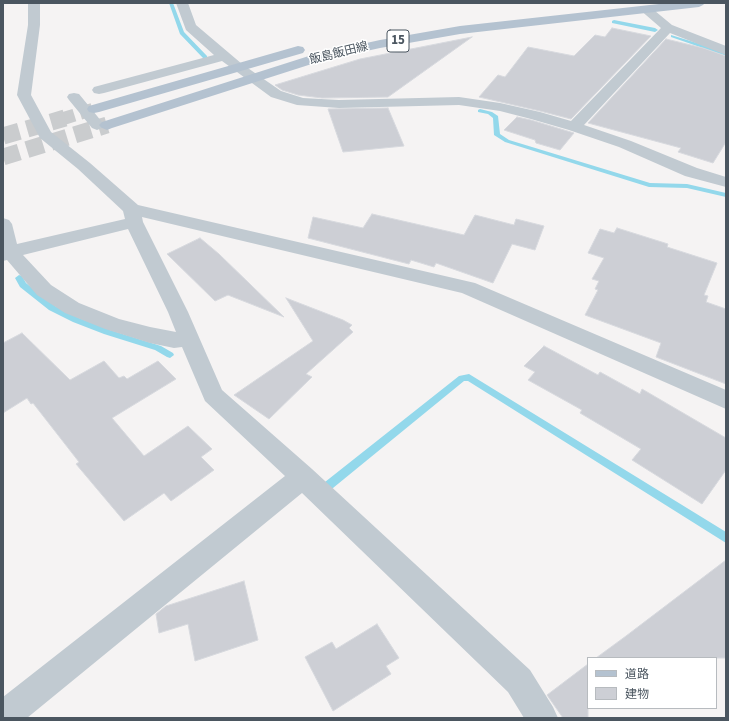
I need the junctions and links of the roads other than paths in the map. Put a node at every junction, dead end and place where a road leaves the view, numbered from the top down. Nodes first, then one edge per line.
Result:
1 (34, 3) edge
2 (182, 3) edge
3 (614, 3) edge
4 (699, 3) edge
5 (645, 9) junction
6 (668, 28) junction
7 (726, 51) edge
8 (224, 56) junction
9 (237, 67) junction
10 (254, 79) junction
11 (99, 90) tunnel mouth
12 (74, 97) dead end
13 (94, 109) tunnel mouth
14 (102, 125) joint
15 (574, 127) junction
16 (726, 182) edge
17 (133, 216) junction
18 (3, 224) edge
19 (7, 253) edge
20 (189, 338) junction
21 (726, 400) edge
22 (303, 477) junction
23 (3, 717) edge
24 (542, 718) edge

1 - 17 street
2 - 8 street
3 - 9 main road, 飯島飯田線 / 15
4 - 5 main road, 飯島飯田線 / 15
5 - 6 street
5 - 10 main road, 飯島飯田線 / 15
6 - 7 street
6 - 15 street
8 - 9 street
8 - 11 street
9 - 10 street
9 - 13 main road, 飯島飯田線 / 15
10 - 14 main road, 飯島飯田線 / 15
10 - 15 street
12 - 14 street
15 - 16 street
17 - 19 street
17 - 20 street
17 - 21 street
18 - 19 street
19 - 20 street
20 - 22 street
22 - 23 street
22 - 24 street

